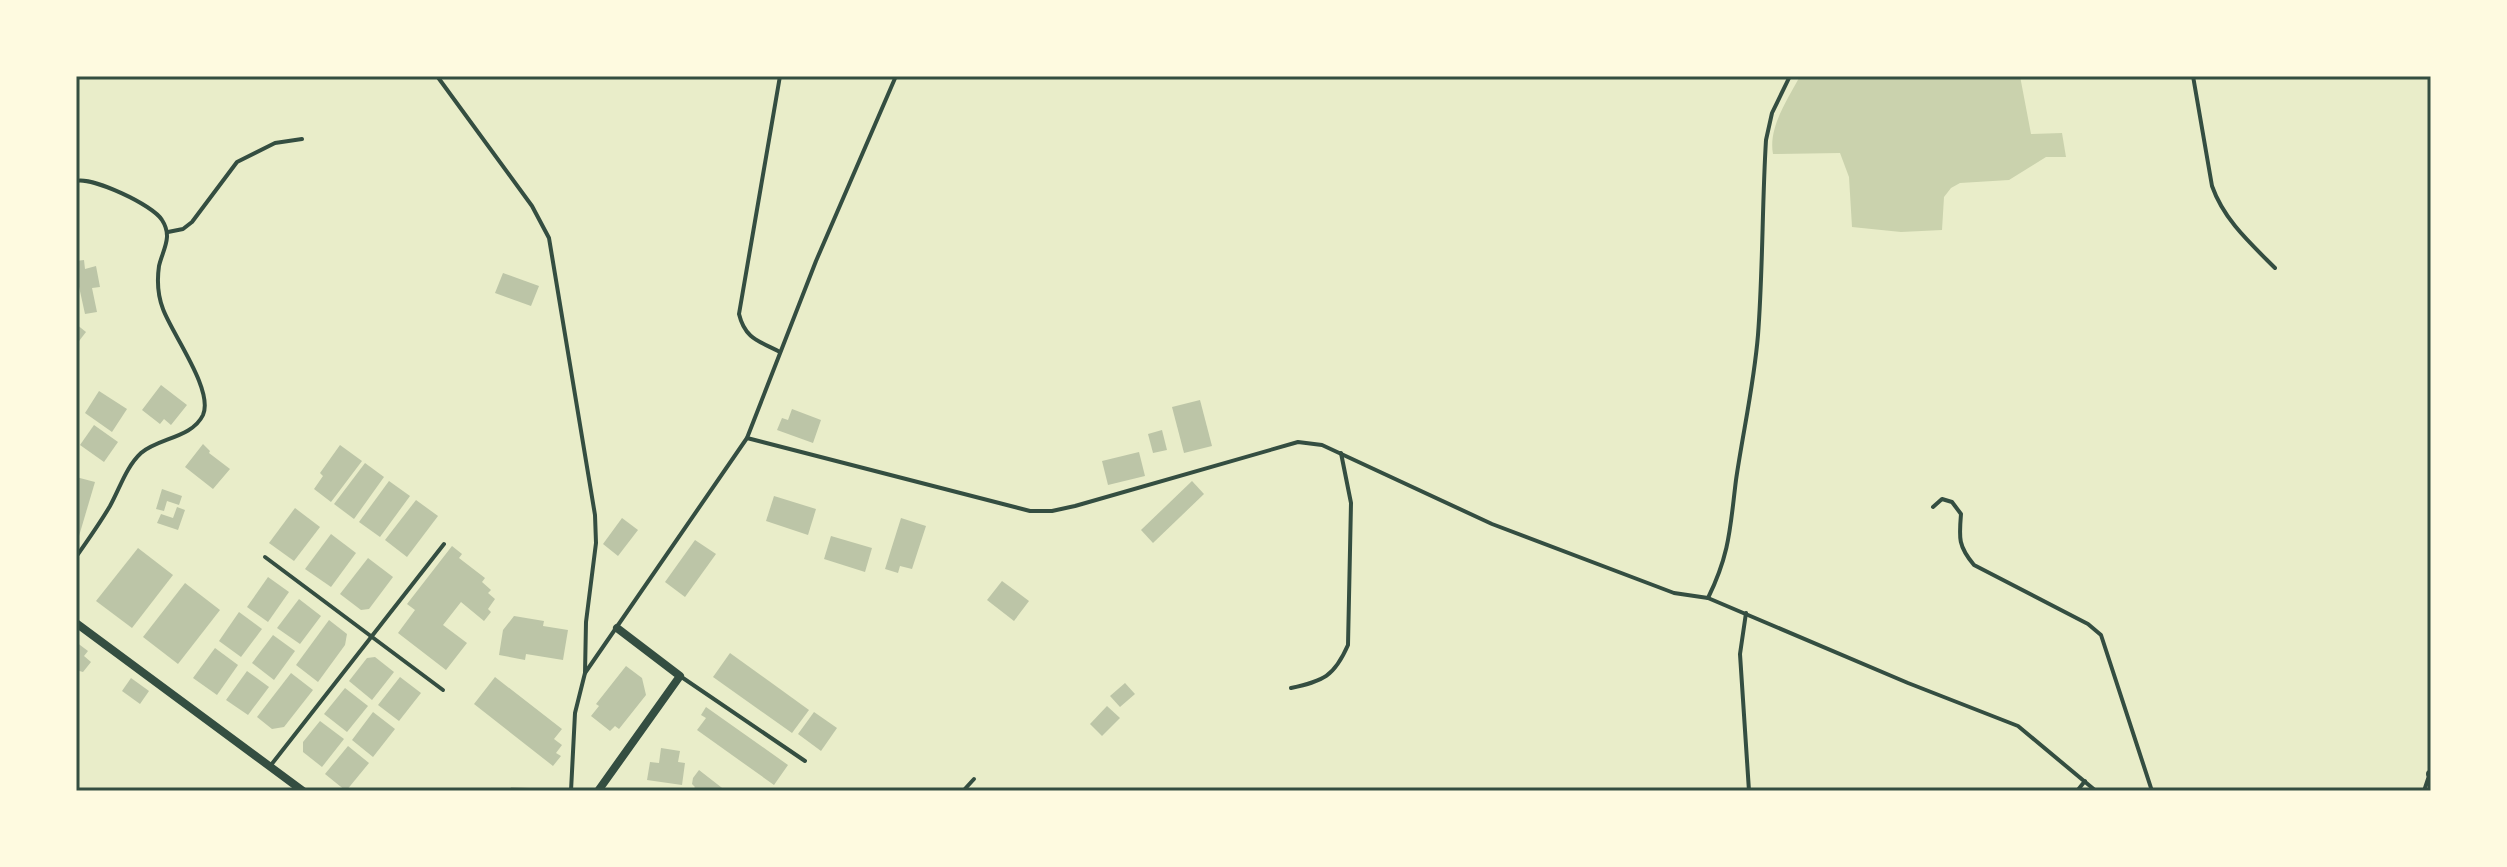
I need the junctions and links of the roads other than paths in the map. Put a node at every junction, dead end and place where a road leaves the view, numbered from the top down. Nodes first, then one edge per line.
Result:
1 (437, 76) edge
2 (780, 76) edge
3 (896, 76) edge
4 (1790, 76) edge
5 (2193, 76) edge
6 (302, 139) dead end
7 (76, 181) edge
8 (168, 232) junction
9 (2275, 268) dead end
10 (780, 352) junction
11 (747, 438) junction
12 (1341, 453) junction
13 (1933, 507) dead end
14 (444, 544) dead end
15 (76, 557) edge
16 (265, 557) dead end
17 (1708, 598) junction
18 (1746, 613) junction
19 (76, 623) edge
20 (617, 628) junction
21 (372, 637) junction
22 (585, 673) junction
23 (680, 676) junction
24 (1291, 688) dead end
25 (443, 690) dead end
26 (805, 761) dead end
27 (270, 767) junction
28 (2431, 773) edge
29 (974, 779) dead end
30 (2085, 781) junction
31 (303, 791) edge
32 (571, 791) edge
33 (598, 791) edge
34 (963, 791) edge
35 (1749, 791) edge
36 (2077, 791) edge
37 (2096, 791) edge
38 (2152, 791) edge
39 (2424, 791) edge

1 - 22 lane
2 - 10 lane
3 - 10 lane
4 - 17 lane
5 - 9 lane
6 - 8 lane
7 - 8 lane
8 - 15 lane
10 - 11 lane
11 - 12 lane
11 - 20 lane
12 - 17 lane
12 - 24 lane
13 - 38 lane
14 - 21 lane
16 - 21 lane
17 - 18 lane
18 - 30 lane
18 - 35 lane
19 - 27 street
20 - 22 lane
20 - 23 street
21 - 25 lane
21 - 27 lane
22 - 32 lane
23 - 26 lane
23 - 33 street
27 - 31 street
28 - 39 lane
29 - 34 lane
30 - 36 lane
30 - 37 lane

